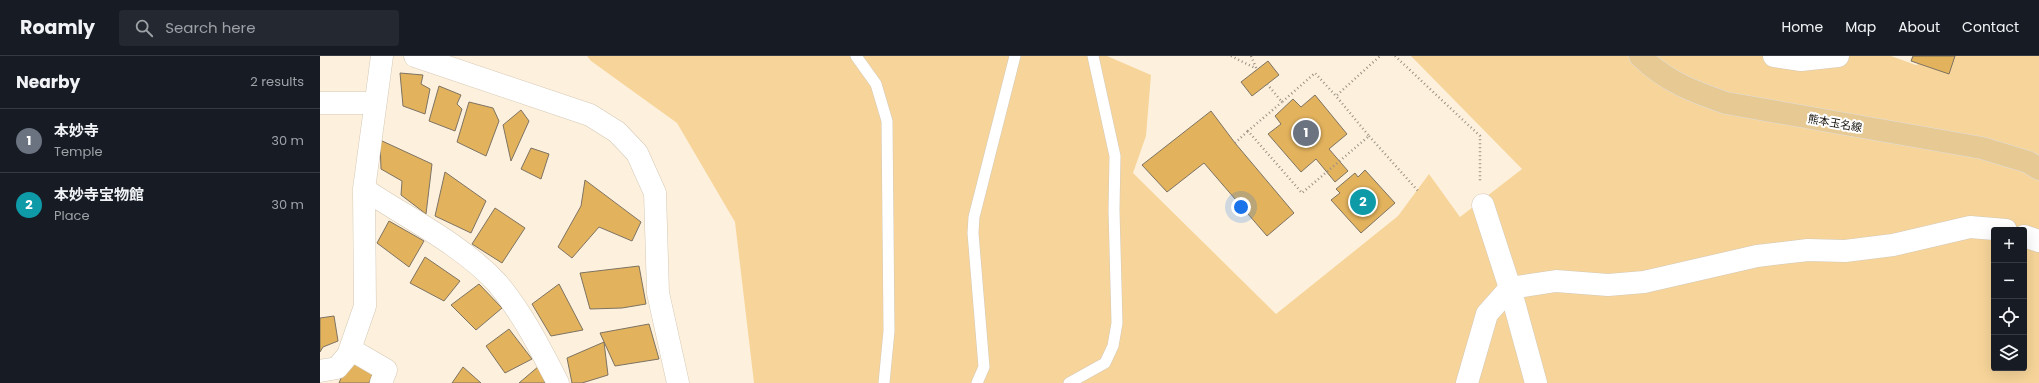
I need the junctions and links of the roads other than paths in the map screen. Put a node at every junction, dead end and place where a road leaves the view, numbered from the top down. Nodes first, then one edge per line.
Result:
1 (382, 56) edge
2 (416, 56) edge
3 (856, 56) edge
4 (1015, 56) edge
5 (1093, 56) edge
6 (1640, 56) edge
7 (1774, 56) edge
8 (1838, 56) edge
9 (320, 103) edge
10 (374, 103) junction
11 (2039, 169) edge
12 (364, 189) junction
13 (1483, 205) road end
14 (1991, 229) edge
15 (2027, 237) edge
16 (2039, 241) edge
17 (1510, 288) junction
18 (350, 349) junction
19 (320, 371) edge
20 (381, 383) edge
21 (558, 383) edge
22 (678, 383) edge
23 (884, 383) edge
24 (977, 383) edge
25 (1069, 383) edge
26 (1467, 383) edge
27 (1536, 383) edge

1 - 10 street
2 - 22 street
3 - 23 lane
4 - 24 lane
5 - 25 lane
6 - 11 main road, 熊本玉名線
7 - 8 street
9 - 10 street
10 - 12 street
12 - 18 street
12 - 21 street
13 - 17 street
14 - 17 street
15 - 16 street
17 - 26 street
17 - 27 street
18 - 19 street
18 - 20 street

